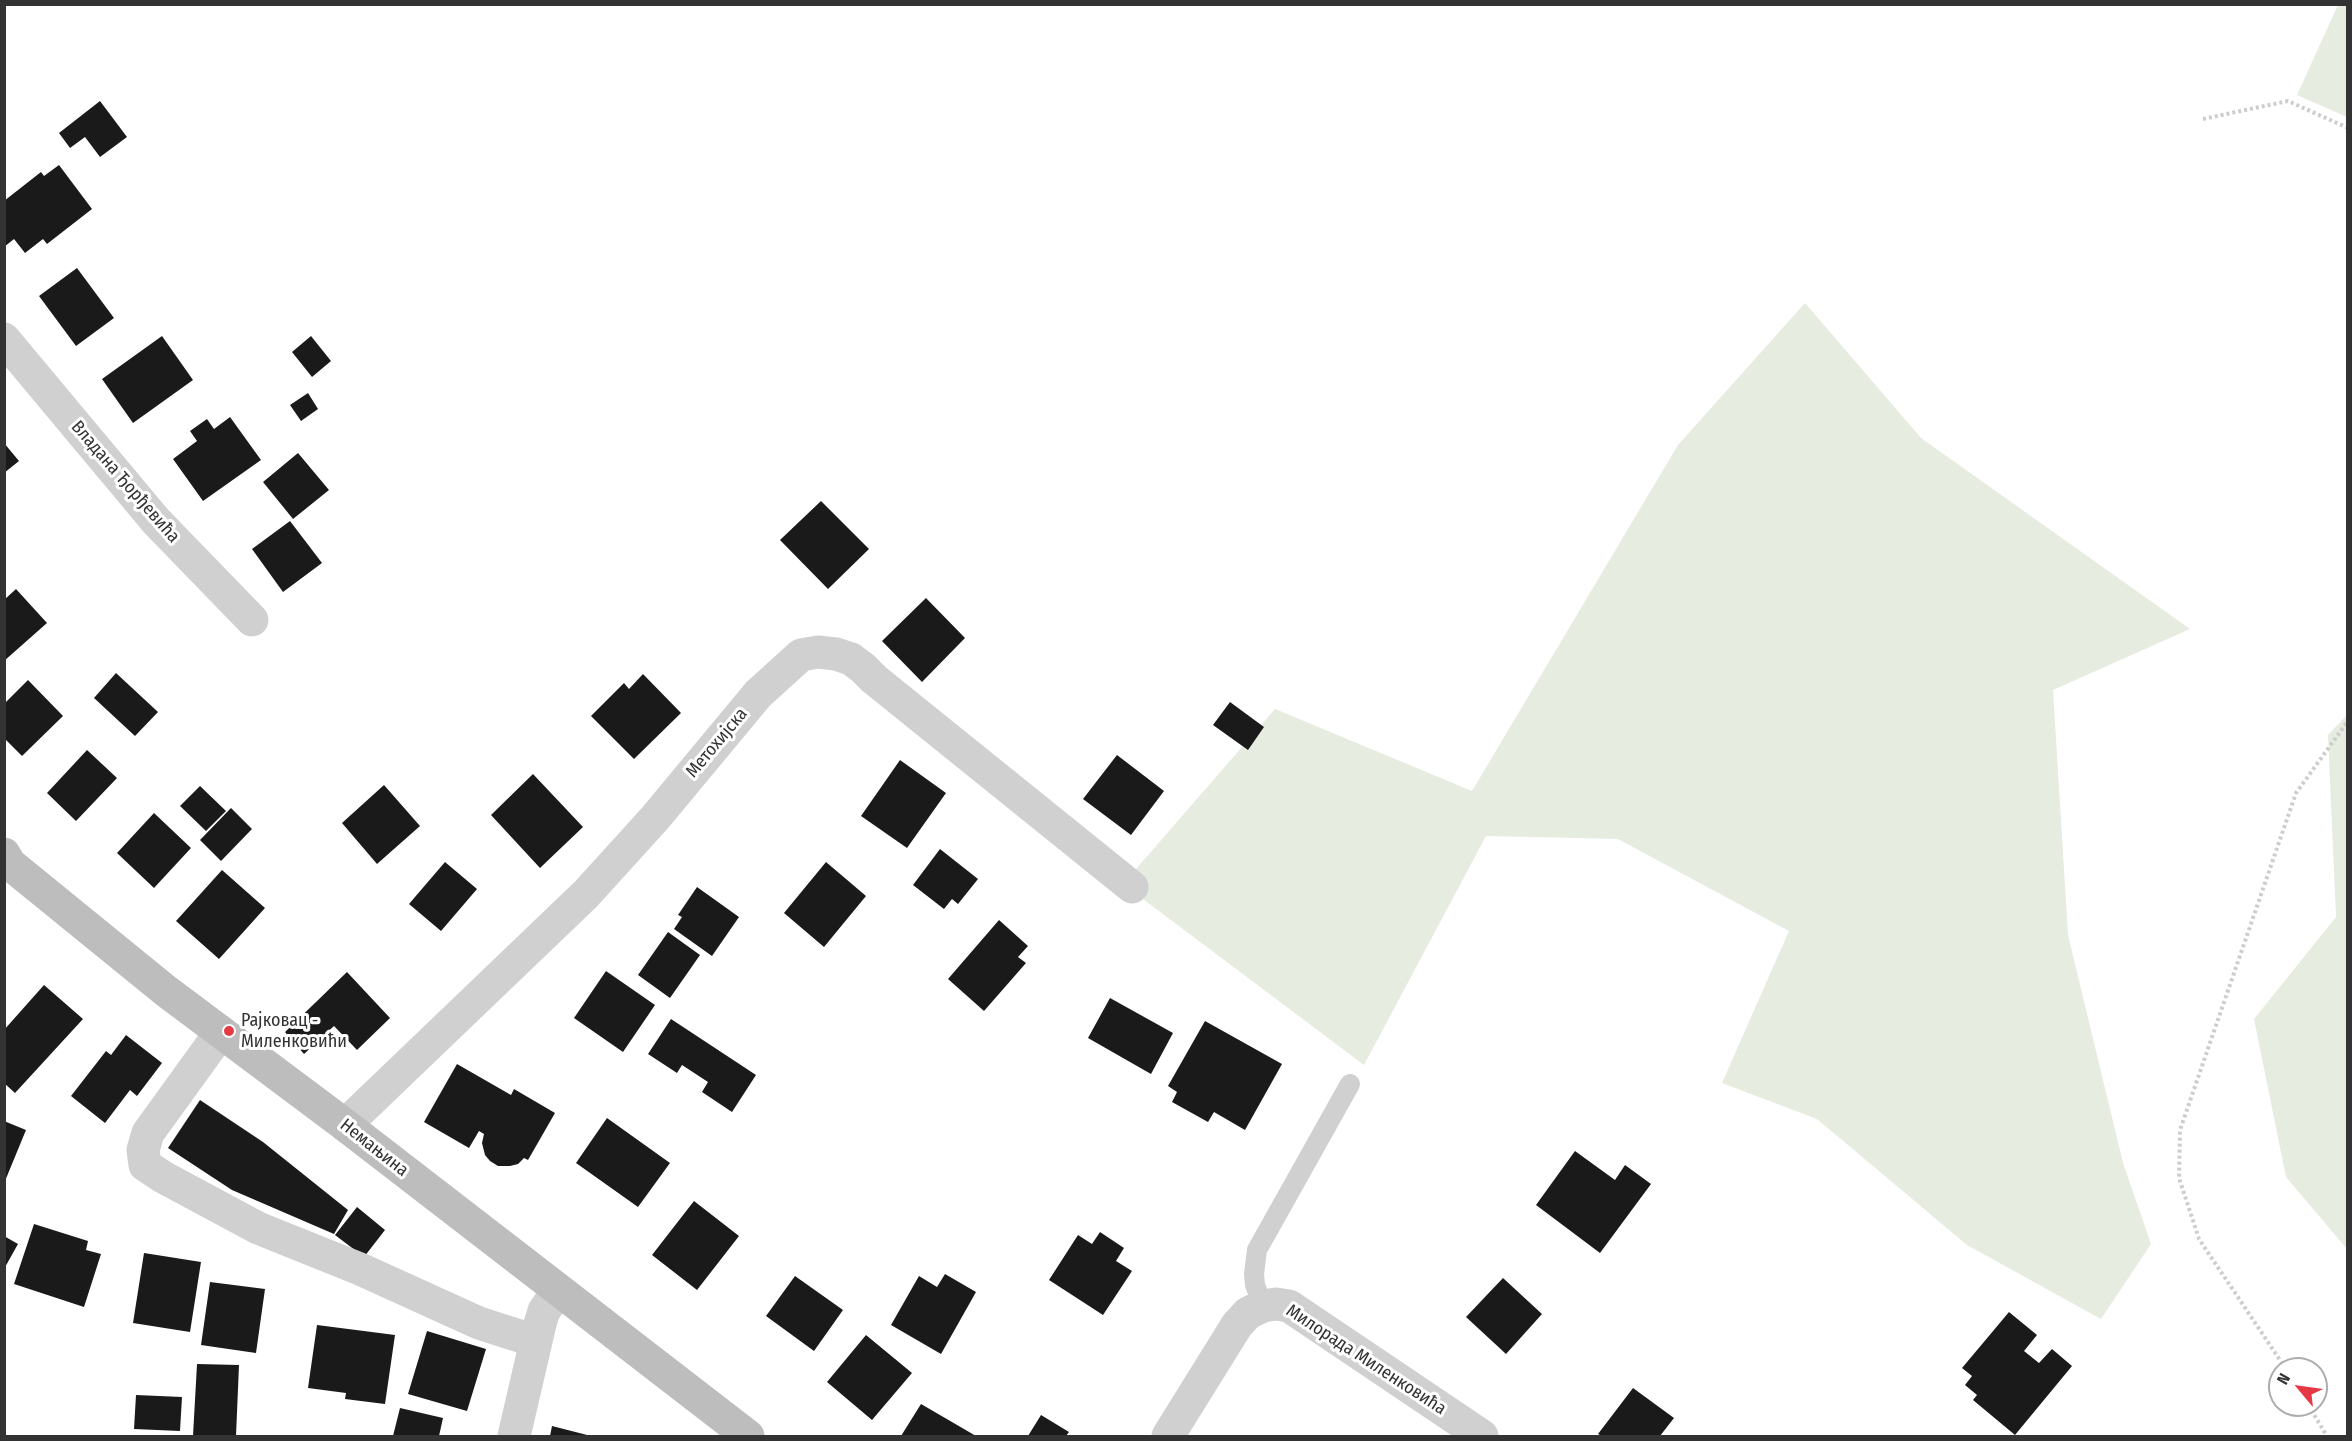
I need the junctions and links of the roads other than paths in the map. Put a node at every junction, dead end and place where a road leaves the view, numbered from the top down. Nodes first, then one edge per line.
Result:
1 (4, 339) edge
2 (252, 620) dead end
3 (6, 864) edge
4 (1132, 887) dead end
5 (221, 1032) junction
6 (1350, 1084) dead end
7 (345, 1125) junction
8 (558, 1290) junction
9 (1263, 1306) junction
10 (535, 1341) junction
11 (514, 1437) edge
12 (748, 1437) edge
13 (1168, 1437) edge
14 (1482, 1437) edge

1 - 2 street, Владана Ђорђевића
3 - 5 street, Немањина
4 - 7 street, Метохијска
5 - 7 street, Немањина
5 - 10 street
6 - 9 lane
7 - 8 street, Немањина
8 - 10 street
8 - 12 street, Немањина
9 - 13 street, Милорада Миленковића
9 - 14 street, Милорада Миленковића
10 - 11 street

